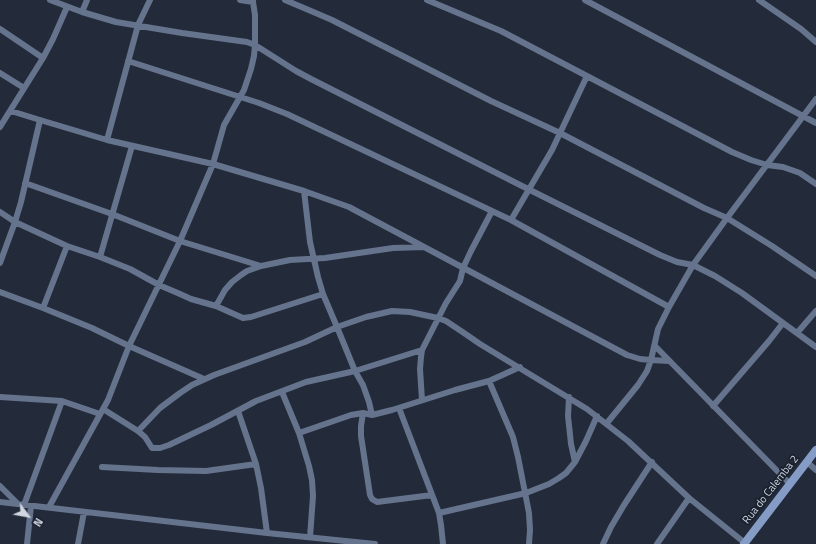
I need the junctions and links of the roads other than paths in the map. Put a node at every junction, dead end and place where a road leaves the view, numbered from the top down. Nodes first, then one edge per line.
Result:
1 (50, 0) edge
2 (87, 0) edge
3 (150, 0) edge
4 (240, 0) edge
5 (285, 0) edge
6 (428, 0) edge
7 (585, 0) edge
8 (759, 0) edge
9 (253, 1) edge
10 (67, 7) junction
11 (82, 12) junction
12 (138, 25) junction
13 (0, 29) edge
14 (816, 42) edge
15 (255, 45) junction
16 (43, 58) junction
17 (128, 61) junction
18 (0, 73) edge
19 (587, 76) junction
20 (24, 88) junction
21 (240, 97) junction
22 (816, 99) edge
23 (11, 110) junction
24 (804, 115) junction
25 (40, 120) junction
26 (816, 123) edge
27 (0, 127) edge
28 (560, 133) junction
29 (107, 140) junction
30 (132, 146) junction
31 (213, 164) junction
32 (767, 165) junction
33 (25, 183) junction
34 (816, 184) edge
35 (528, 189) junction
36 (304, 191) junction
37 (492, 211) junction
38 (0, 212) edge
39 (112, 214) junction
40 (727, 218) junction
41 (511, 220) junction
42 (16, 222) junction
43 (180, 242) junction
44 (67, 246) junction
45 (425, 247) junction
46 (100, 257) junction
47 (314, 259) junction
48 (0, 263) edge
49 (693, 265) junction
50 (261, 266) junction
51 (464, 268) junction
52 (816, 276) edge
53 (159, 285) junction
54 (0, 292) edge
55 (323, 294) junction
56 (216, 306) junction
57 (669, 307) junction
58 (43, 308) junction
59 (816, 311) edge
60 (438, 318) junction
61 (783, 323) junction
62 (338, 327) junction
63 (797, 334) junction
64 (129, 346) junction
65 (655, 346) junction
66 (816, 347) edge
67 (422, 350) junction
68 (651, 360) junction
69 (669, 361) junction
70 (520, 367) junction
71 (355, 371) junction
72 (204, 379) junction
73 (489, 381) junction
74 (282, 392) junction
75 (0, 397) edge
76 (569, 397) junction
77 (422, 400) junction
78 (62, 401) junction
79 (713, 406) junction
80 (399, 408) junction
81 (238, 411) junction
82 (102, 412) junction
83 (364, 413) junction
84 (372, 414) junction
85 (597, 416) junction
86 (607, 423) junction
87 (138, 431) junction
88 (299, 433) junction
89 (816, 450) edge
90 (575, 462) junction
91 (652, 462) junction
92 (806, 462) junction
93 (256, 464) junction
94 (102, 467) dead end
95 (816, 470) edge
96 (790, 484) junction
97 (0, 486) edge
98 (526, 494) junction
99 (432, 495) junction
100 (689, 498) junction
101 (0, 502) edge
102 (21, 505) junction
103 (31, 506) junction
104 (49, 507) junction
105 (84, 512) junction
106 (439, 513) junction
107 (267, 533) junction
108 (308, 537) junction
109 (744, 543) edge
110 (27, 544) edge
111 (78, 544) edge
112 (304, 544) edge
113 (375, 544) edge
114 (443, 544) edge
115 (529, 544) edge
116 (602, 544) edge
117 (657, 544) edge

1 - 10 street
2 - 11 street
3 - 12 street
4 - 9 street
5 - 28 street
6 - 19 street
7 - 24 street
8 - 14 street
9 - 15 street
10 - 11 street
10 - 16 street
11 - 12 street
12 - 15 street
12 - 17 street
13 - 16 street
15 - 21 street
15 - 35 street
16 - 20 street
17 - 21 street
17 - 29 street
18 - 20 street
19 - 28 street
19 - 32 street
20 - 23 street
21 - 31 street
21 - 37 street
22 - 24 street
23 - 25 street
23 - 27 street
24 - 26 street
24 - 32 street
25 - 29 street
25 - 33 street
28 - 35 street
28 - 40 street
29 - 30 street
30 - 31 street
30 - 39 street
31 - 36 street
31 - 43 street
32 - 34 street
32 - 40 street
33 - 39 street
33 - 42 street
35 - 41 street
35 - 49 street
36 - 45 street
36 - 47 street
37 - 41 street
37 - 51 street
38 - 42 street
39 - 43 street
39 - 46 street
40 - 49 street
40 - 52 street
41 - 57 street
42 - 44 street
42 - 48 street
43 - 50 street
43 - 53 street
44 - 46 street
44 - 58 street
45 - 47 street
45 - 51 street
46 - 53 street
47 - 50 street
47 - 55 street
49 - 57 street
49 - 61 street
50 - 56 street
51 - 60 street
51 - 68 street
53 - 56 street
53 - 64 street
54 - 58 street
55 - 56 street
55 - 62 street
57 - 65 street
58 - 64 street
59 - 63 street
60 - 62 street
60 - 67 street
60 - 70 street
61 - 63 street
61 - 79 street
62 - 71 street
62 - 72 street
63 - 66 street
64 - 72 street
64 - 82 street
65 - 68 street
65 - 69 street
67 - 71 street
67 - 77 street
68 - 69 street
68 - 86 street
69 - 79 street
70 - 73 street
70 - 76 street
71 - 74 street
71 - 84 street
72 - 87 street
73 - 77 street
73 - 98 street
74 - 81 street
74 - 88 street
75 - 78 street
76 - 85 street
76 - 90 street
77 - 80 street
78 - 82 street
78 - 102 street
79 - 96 street
80 - 84 street
80 - 99 street
81 - 87 street
81 - 93 street
82 - 87 street
82 - 104 street
83 - 84 street
83 - 88 street
83 - 99 street
85 - 86 street
85 - 90 street
86 - 91 street
88 - 108 street
89 - 92 main road, Rua do Calemba 2
90 - 98 street
91 - 100 street
91 - 116 street
92 - 95 street
92 - 96 main road, Rua do Calemba 2
93 - 94 street
93 - 107 street
96 - 109 main road, Rua do Calemba 2
97 - 102 street
98 - 106 street
98 - 115 street
99 - 106 street
100 - 109 street
100 - 117 street
101 - 102 street
102 - 103 street
103 - 104 street
103 - 110 street
104 - 105 street
105 - 107 street
105 - 111 street
106 - 114 street
107 - 108 street
108 - 112 street
108 - 113 street

